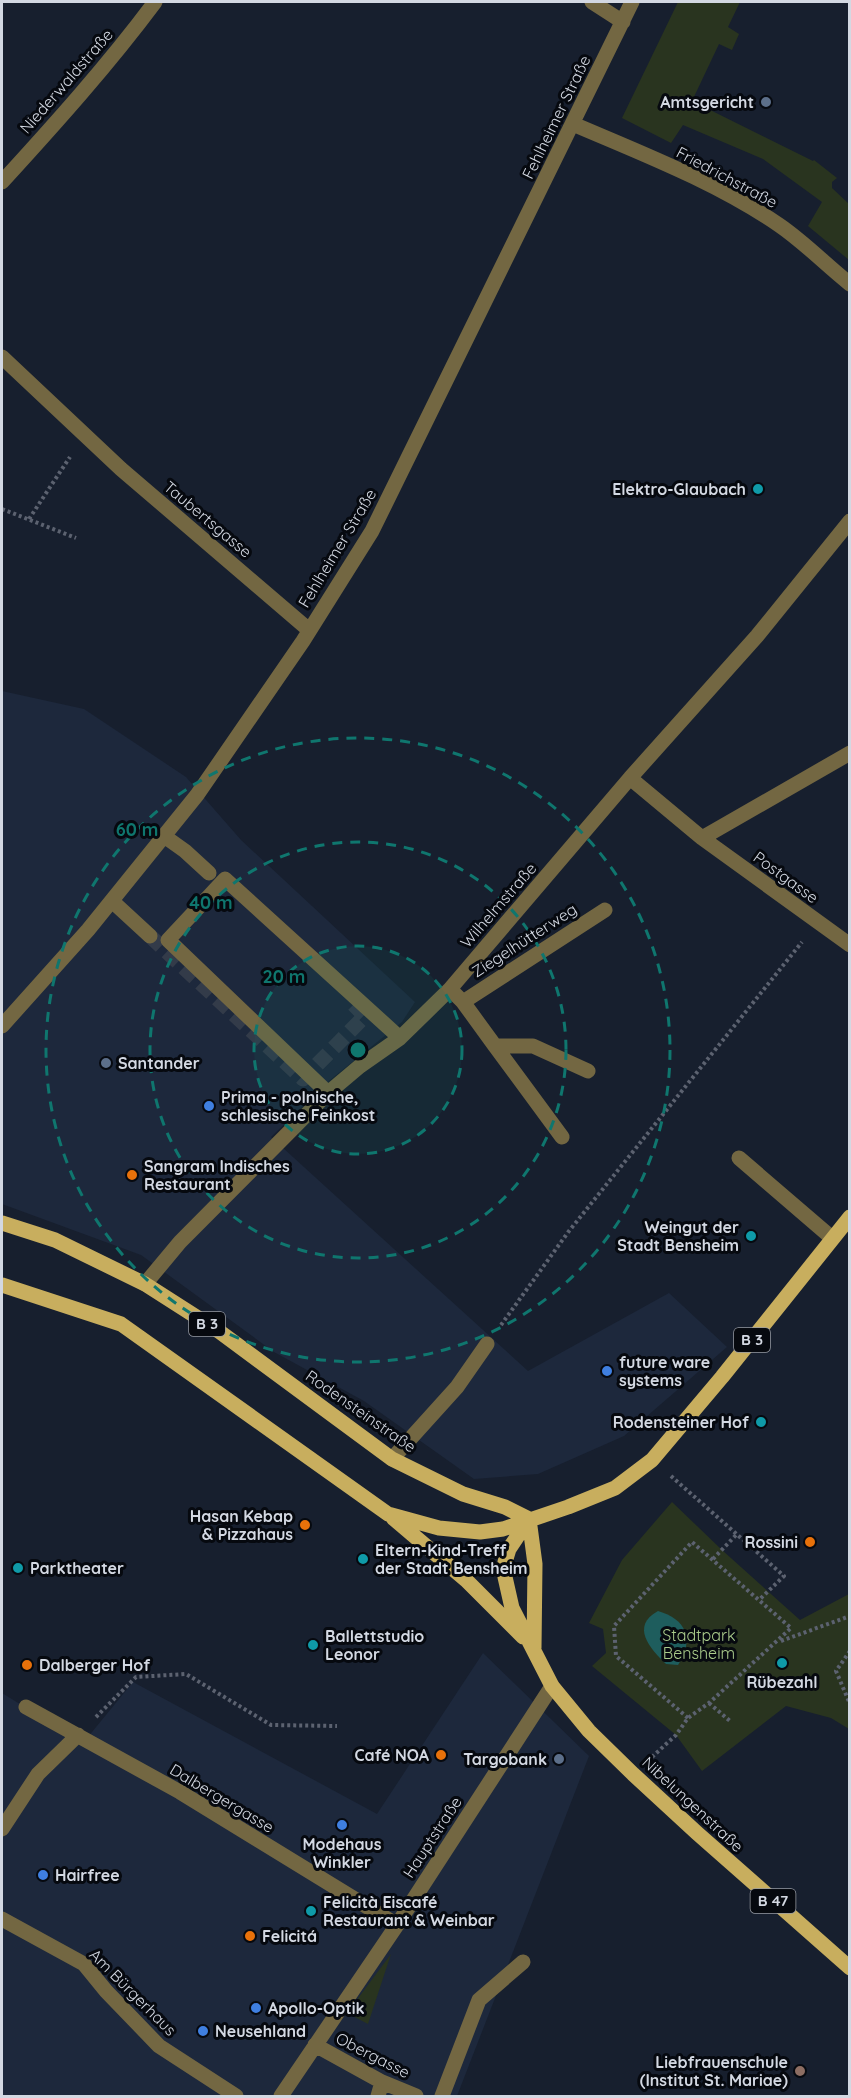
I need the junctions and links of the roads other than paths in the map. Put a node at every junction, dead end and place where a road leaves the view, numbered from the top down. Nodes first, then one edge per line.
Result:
1 (155, 2) edge
2 (592, 2) edge
3 (633, 2) edge
4 (622, 22) junction
5 (573, 124) junction
6 (2, 182) edge
7 (849, 284) edge
8 (2, 357) edge
9 (849, 521) edge
10 (309, 630) junction
11 (849, 753) edge
12 (630, 778) junction
13 (164, 836) junction
14 (702, 838) junction
15 (209, 873) dead end
16 (112, 901) junction
17 (605, 909) dead end
18 (150, 936) tunnel mouth
19 (849, 945) edge
20 (450, 989) junction
21 (463, 1002) junction
22 (2, 1026) edge
23 (400, 1038) junction
24 (495, 1046) junction
25 (588, 1071) dead end
26 (328, 1093) junction
27 (562, 1137) dead end
28 (739, 1158) dead end
29 (849, 1217) edge
30 (2, 1223) edge
31 (832, 1238) junction
32 (145, 1284) junction
33 (2, 1285) edge
34 (487, 1344) road end
35 (392, 1459) junction
36 (388, 1514) junction
37 (529, 1519) junction
38 (534, 1649) junction
39 (552, 1686) junction
40 (26, 1707) dead end
41 (78, 1735) junction
42 (2, 1829) edge
43 (2, 1919) edge
44 (397, 1925) junction
45 (523, 1962) dead end
46 (849, 1968) edge
47 (315, 2045) junction
48 (380, 2089) edge
49 (236, 2097) edge
50 (281, 2097) edge
51 (416, 2097) edge
52 (442, 2097) edge

1 - 6 street, Niederwaldstraße
2 - 4 street
3 - 4 street, Fehlheimer Straße
4 - 5 street, Fehlheimer Straße
5 - 7 street, Friedrichstraße
5 - 10 street, Fehlheimer Straße
8 - 10 street, Taubertsgasse
9 - 12 street, Wilhelmstraße
10 - 13 street, Fehlheimer Straße
11 - 14 street
12 - 14 street, Postgasse
12 - 20 street, Wilhelmstraße
13 - 15 street
13 - 16 street, Fehlheimer Straße
14 - 19 street, Postgasse
16 - 18 street
16 - 22 street, Fehlheimer Straße
17 - 21 street, Ziegelhütterweg
20 - 21 street
20 - 23 street, Wilhelmstraße
21 - 24 street
23 - 26 street, Wilhelmstraße
23 - 26 street
24 - 25 street
24 - 27 street
26 - 32 street, Wilhelmstraße
28 - 31 street
29 - 31 main road, B 3
30 - 32 main road, Rodensteinstraße / B 3
31 - 37 main road, B 3
32 - 35 main road, Rodensteinstraße / B 3
33 - 36 main road, B 3
34 - 35 street
35 - 37 main road, Rodensteinstraße / B 3
36 - 37 main road, B 3
36 - 38 main road, B 47
37 - 38 main road, Nibelungenstraße / B 47
37 - 38 main road, Nibelungenstraße / B 47
38 - 39 main road, Nibelungenstraße / B 47
39 - 44 street, Hauptstraße
39 - 46 main road, Nibelungenstraße / B 47
40 - 41 street, Dalbergergasse
41 - 42 street
41 - 44 street, Dalbergergasse
43 - 49 street, Am Bürgerhaus
44 - 47 street, Hauptstraße
45 - 52 street
47 - 48 street, Obergasse
47 - 50 street, Hauptstraße
48 - 51 street, Obergasse

